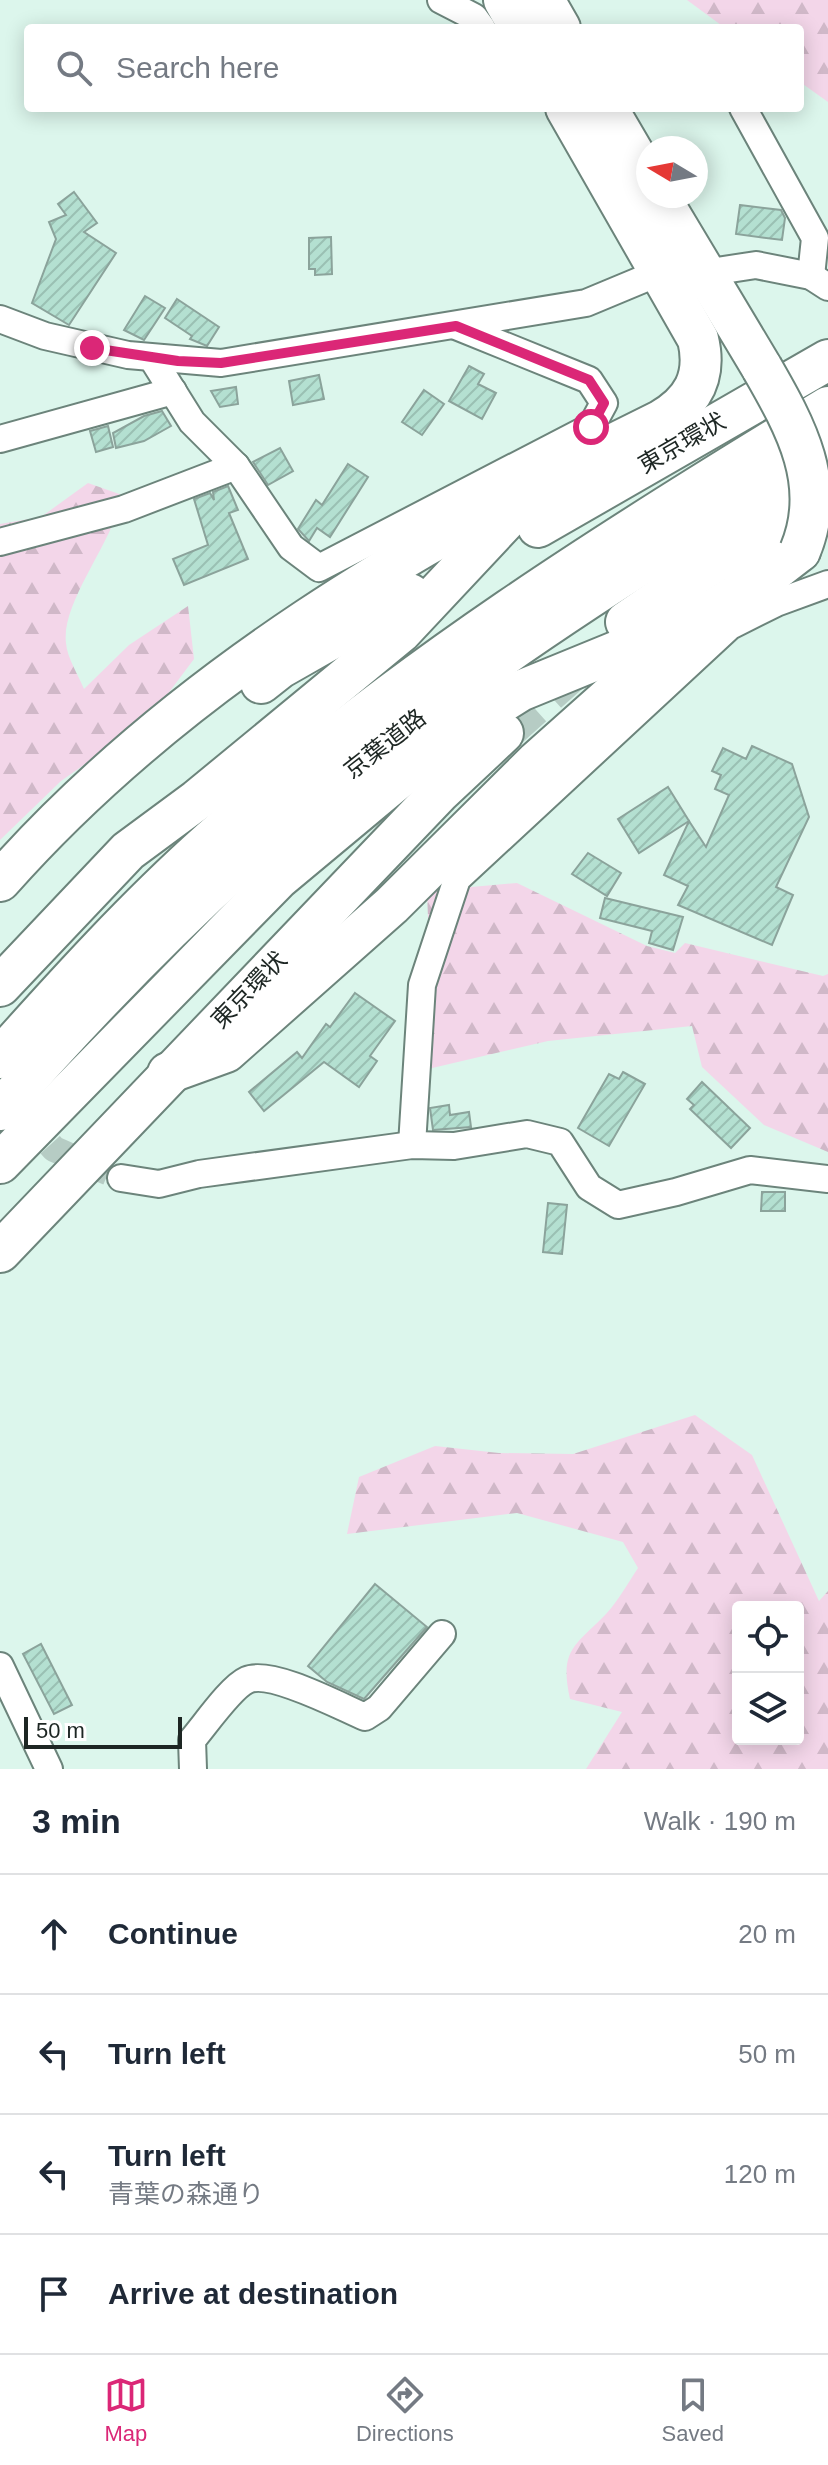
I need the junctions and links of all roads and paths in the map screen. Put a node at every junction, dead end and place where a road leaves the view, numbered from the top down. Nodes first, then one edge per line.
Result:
1 (441, 0) edge
2 (504, 0) edge
3 (544, 0) edge
4 (479, 24) edge
5 (518, 24) edge
6 (558, 24) edge
7 (568, 112) edge
8 (609, 112) edge
9 (745, 112) edge
10 (636, 158) edge
11 (666, 208) edge
12 (658, 273) junction
13 (704, 273) junction
14 (820, 282) edge
15 (0, 319) edge
16 (456, 326) junction
17 (152, 358) junction
18 (828, 360) edge
19 (173, 391) junction
20 (828, 407) edge
21 (0, 439) edge
22 (828, 448) edge
23 (236, 466) junction
24 (548, 476) junction
25 (828, 493) edge
26 (538, 527) dead end
27 (0, 542) edge
28 (828, 584) edge
29 (410, 594) dead end
30 (701, 617) junction
31 (362, 622) junction
32 (626, 622) dead end
33 (503, 733) tunnel mouth
34 (439, 793) junction
35 (128, 851) junction
36 (0, 881) edge
37 (0, 911) edge
38 (192, 965) junction
39 (0, 986) edge
40 (0, 1058) edge
41 (168, 1073) junction
42 (0, 1110) edge
43 (412, 1145) junction
44 (0, 1163) edge
45 (121, 1178) tunnel mouth
46 (828, 1179) edge
47 (0, 1252) edge
48 (442, 1634) dead end
49 (0, 1666) edge
50 (49, 1769) edge
51 (193, 1769) edge

1 - 4 street
2 - 5 highway
3 - 6 highway
7 - 12 highway
8 - 10 highway
9 - 14 street
11 - 13 highway
12 - 13 street
12 - 16 street
12 - 24 highway
13 - 14 street
13 - 30 highway, bridge
15 - 17 street
16 - 17 street
16 - 23 street
17 - 19 street
18 - 26 highway, 東京環状
19 - 21 street
19 - 23 street
20 - 40 highway, 京葉道路
22 - 42 highway, 京葉道路
23 - 27 street
24 - 35 highway
24 - 36 highway
25 - 32 highway
28 - 43 street
29 - 31 highway
30 - 38 highway
30 - 41 highway
31 - 35 highway
31 - 37 highway
33 - 34 highway, 東京環状
34 - 38 highway
34 - 41 highway, 東京環状
35 - 39 highway
38 - 44 highway
41 - 47 highway, 東京環状
43 - 45 street
43 - 46 street
48 - 51 street
49 - 50 street

